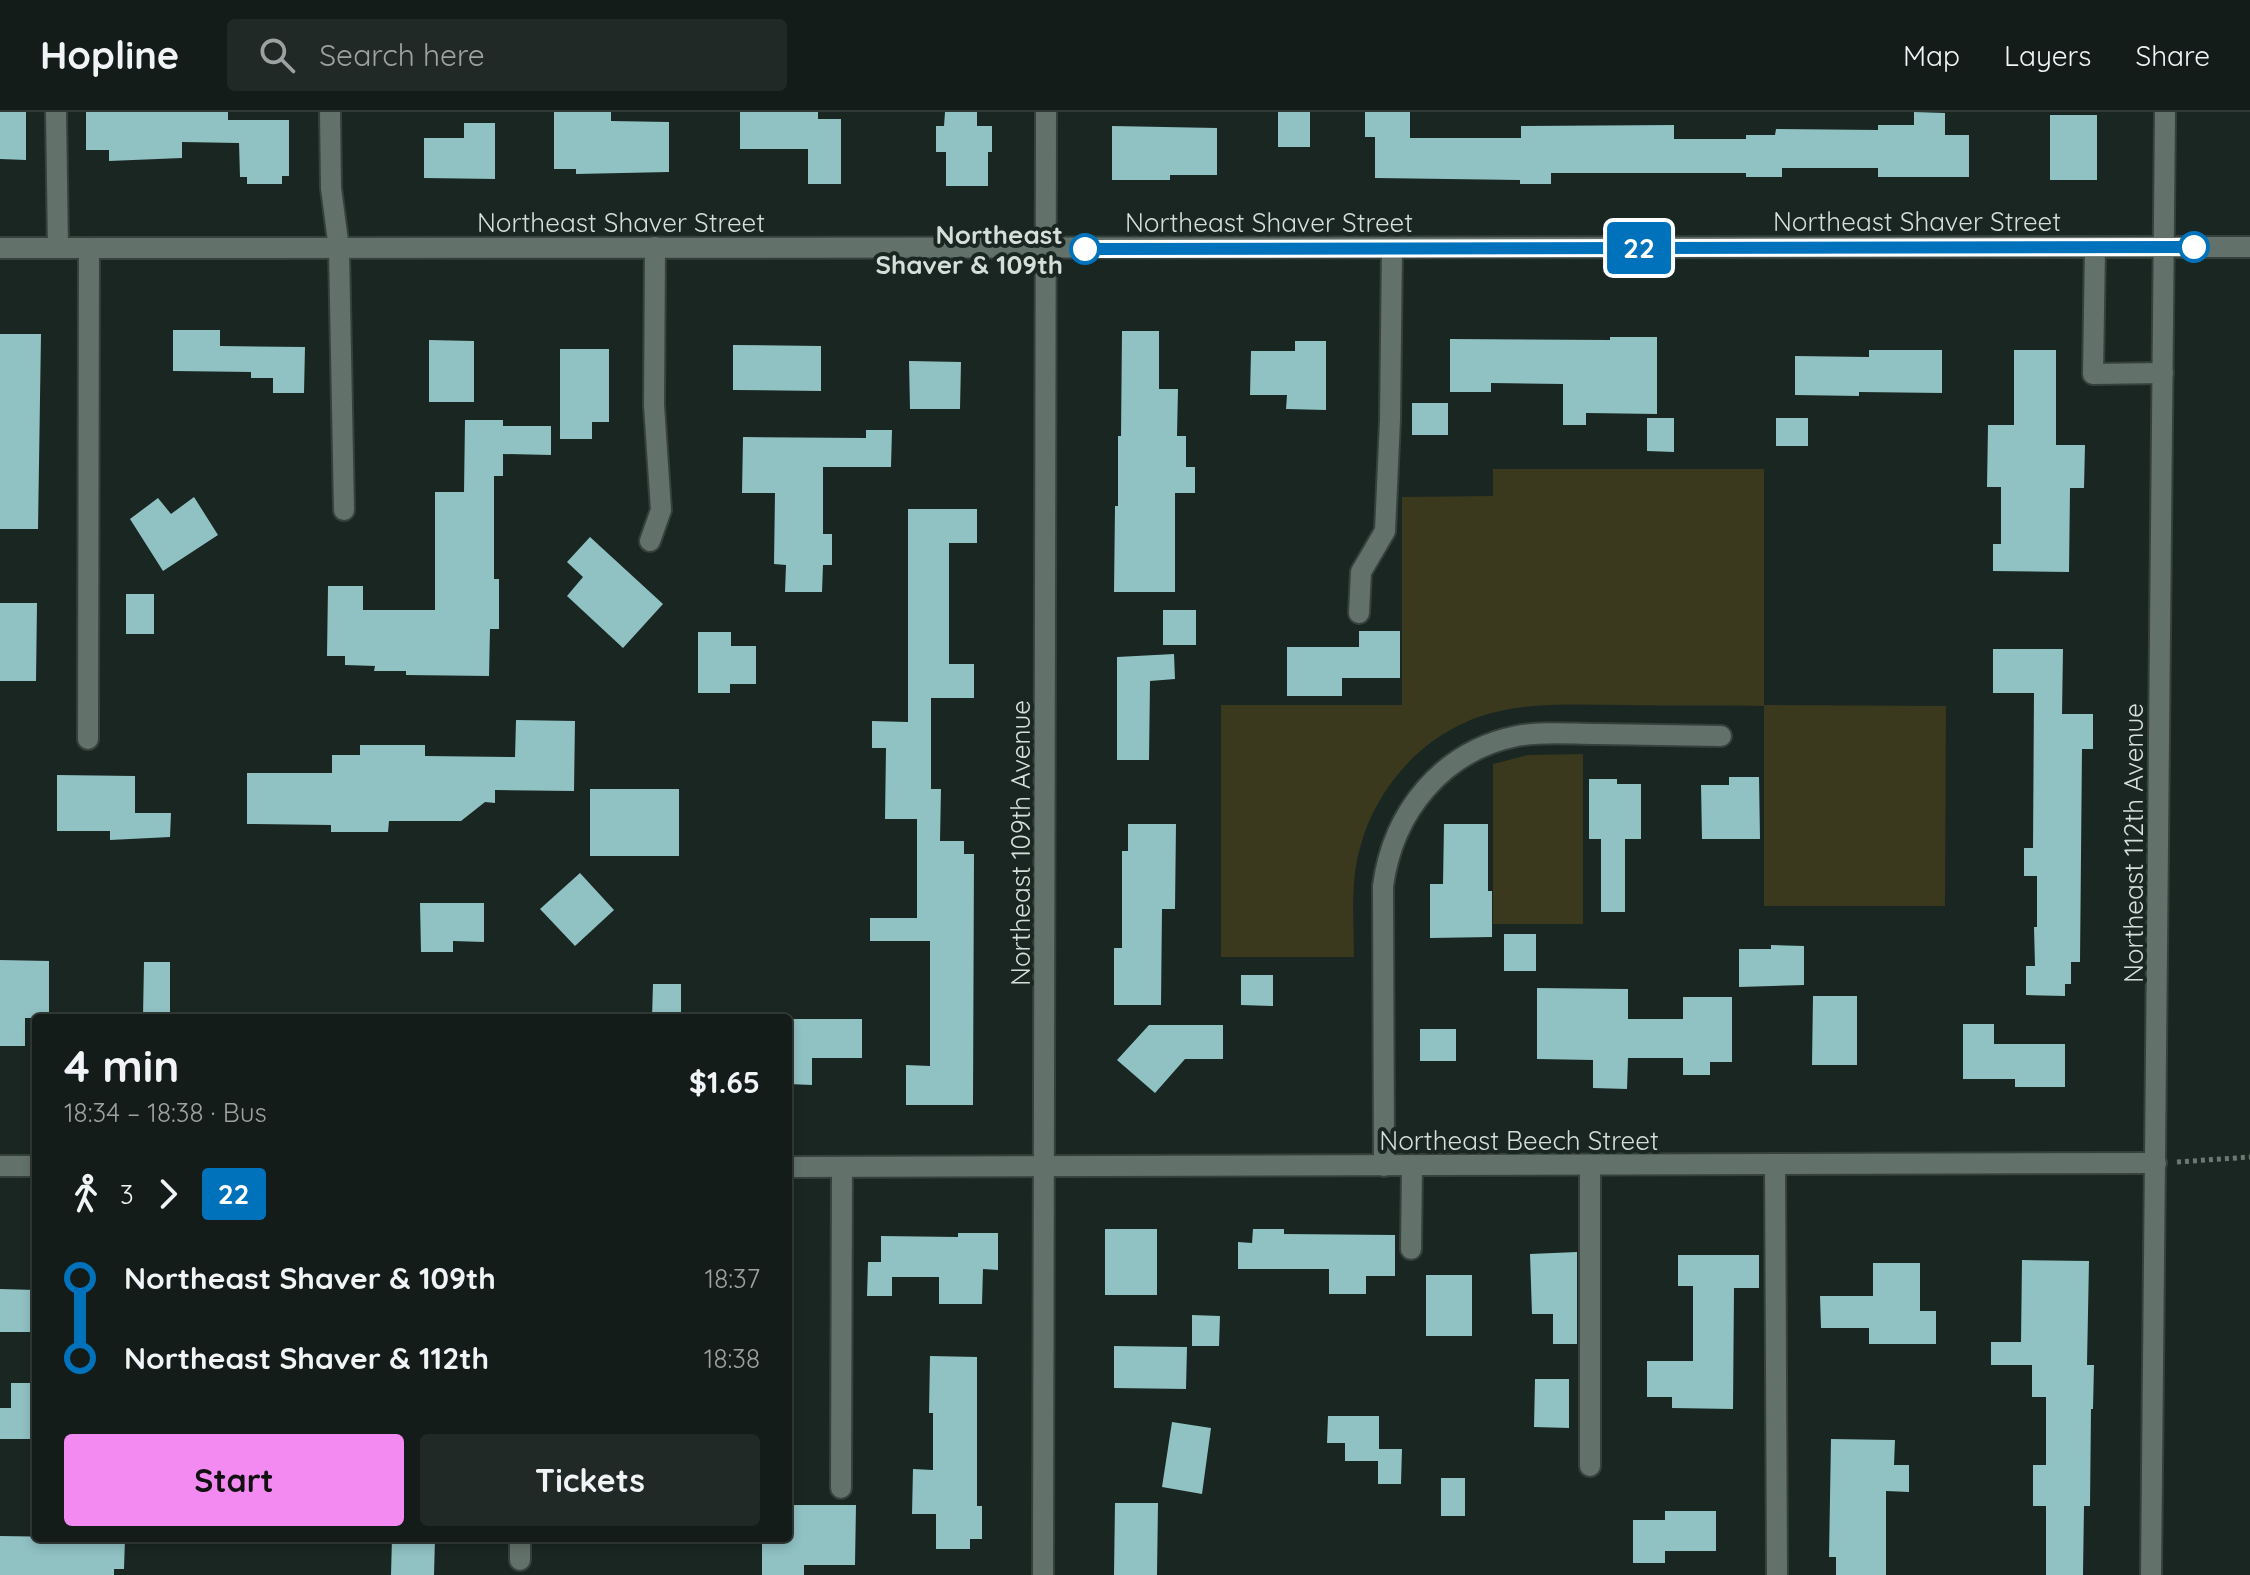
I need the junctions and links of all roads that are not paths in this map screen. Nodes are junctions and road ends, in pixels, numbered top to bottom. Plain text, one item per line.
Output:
1 (56, 112) edge
2 (330, 112) edge
3 (1046, 112) edge
4 (2165, 112) edge
5 (655, 247) junction
6 (2095, 247) junction
7 (2164, 247) junction
8 (2250, 247) edge
9 (0, 248) edge
10 (58, 248) junction
11 (89, 248) junction
12 (1392, 248) junction
13 (339, 249) junction
14 (1046, 249) junction
15 (2163, 373) junction
16 (344, 510) dead end
17 (650, 541) dead end
18 (1359, 613) dead end
19 (1721, 736) dead end
20 (88, 739) dead end
21 (2156, 1163) junction
22 (1590, 1165) junction
23 (1775, 1165) junction
24 (0, 1166) edge
25 (32, 1166) edge
26 (1384, 1166) junction
27 (1412, 1166) junction
28 (792, 1167) edge
29 (842, 1167) junction
30 (1045, 1167) junction
31 (1411, 1249) dead end
32 (1590, 1466) dead end
33 (841, 1488) dead end
34 (520, 1542) edge
35 (520, 1560) dead end
36 (1043, 1575) edge
37 (1777, 1575) edge
38 (2151, 1575) edge

1 - 10 street
2 - 13 street
3 - 14 street, Northeast 109th Avenue
4 - 7 street, Northeast 112th Avenue
5 - 13 street, Northeast Shaver Street
5 - 14 street, Northeast Shaver Street
5 - 17 street
6 - 7 street, Northeast Shaver Street
6 - 12 street, Northeast Shaver Street
6 - 15 street
7 - 8 street, Northeast Shaver Street
7 - 15 street, Northeast 112th Avenue
9 - 10 street, Northeast Shaver Street
10 - 11 street, Northeast Shaver Street
11 - 13 street, Northeast Shaver Street
11 - 20 street
12 - 14 street, Northeast Shaver Street
12 - 18 street
13 - 16 street
14 - 30 street, Northeast 109th Avenue
15 - 21 street, Northeast 112th Avenue
19 - 26 street
21 - 23 street, Northeast Beech Street
21 - 38 street, Northeast 112th Avenue
22 - 23 street, Northeast Beech Street
22 - 27 street, Northeast Beech Street
22 - 32 street
23 - 37 street
24 - 25 street
26 - 27 street, Northeast Beech Street
26 - 30 street, Northeast Beech Street
27 - 31 street
28 - 29 street, Northeast Beech Street
29 - 30 street, Northeast Beech Street
29 - 33 street
30 - 36 street, Northeast 109th Avenue
34 - 35 street

